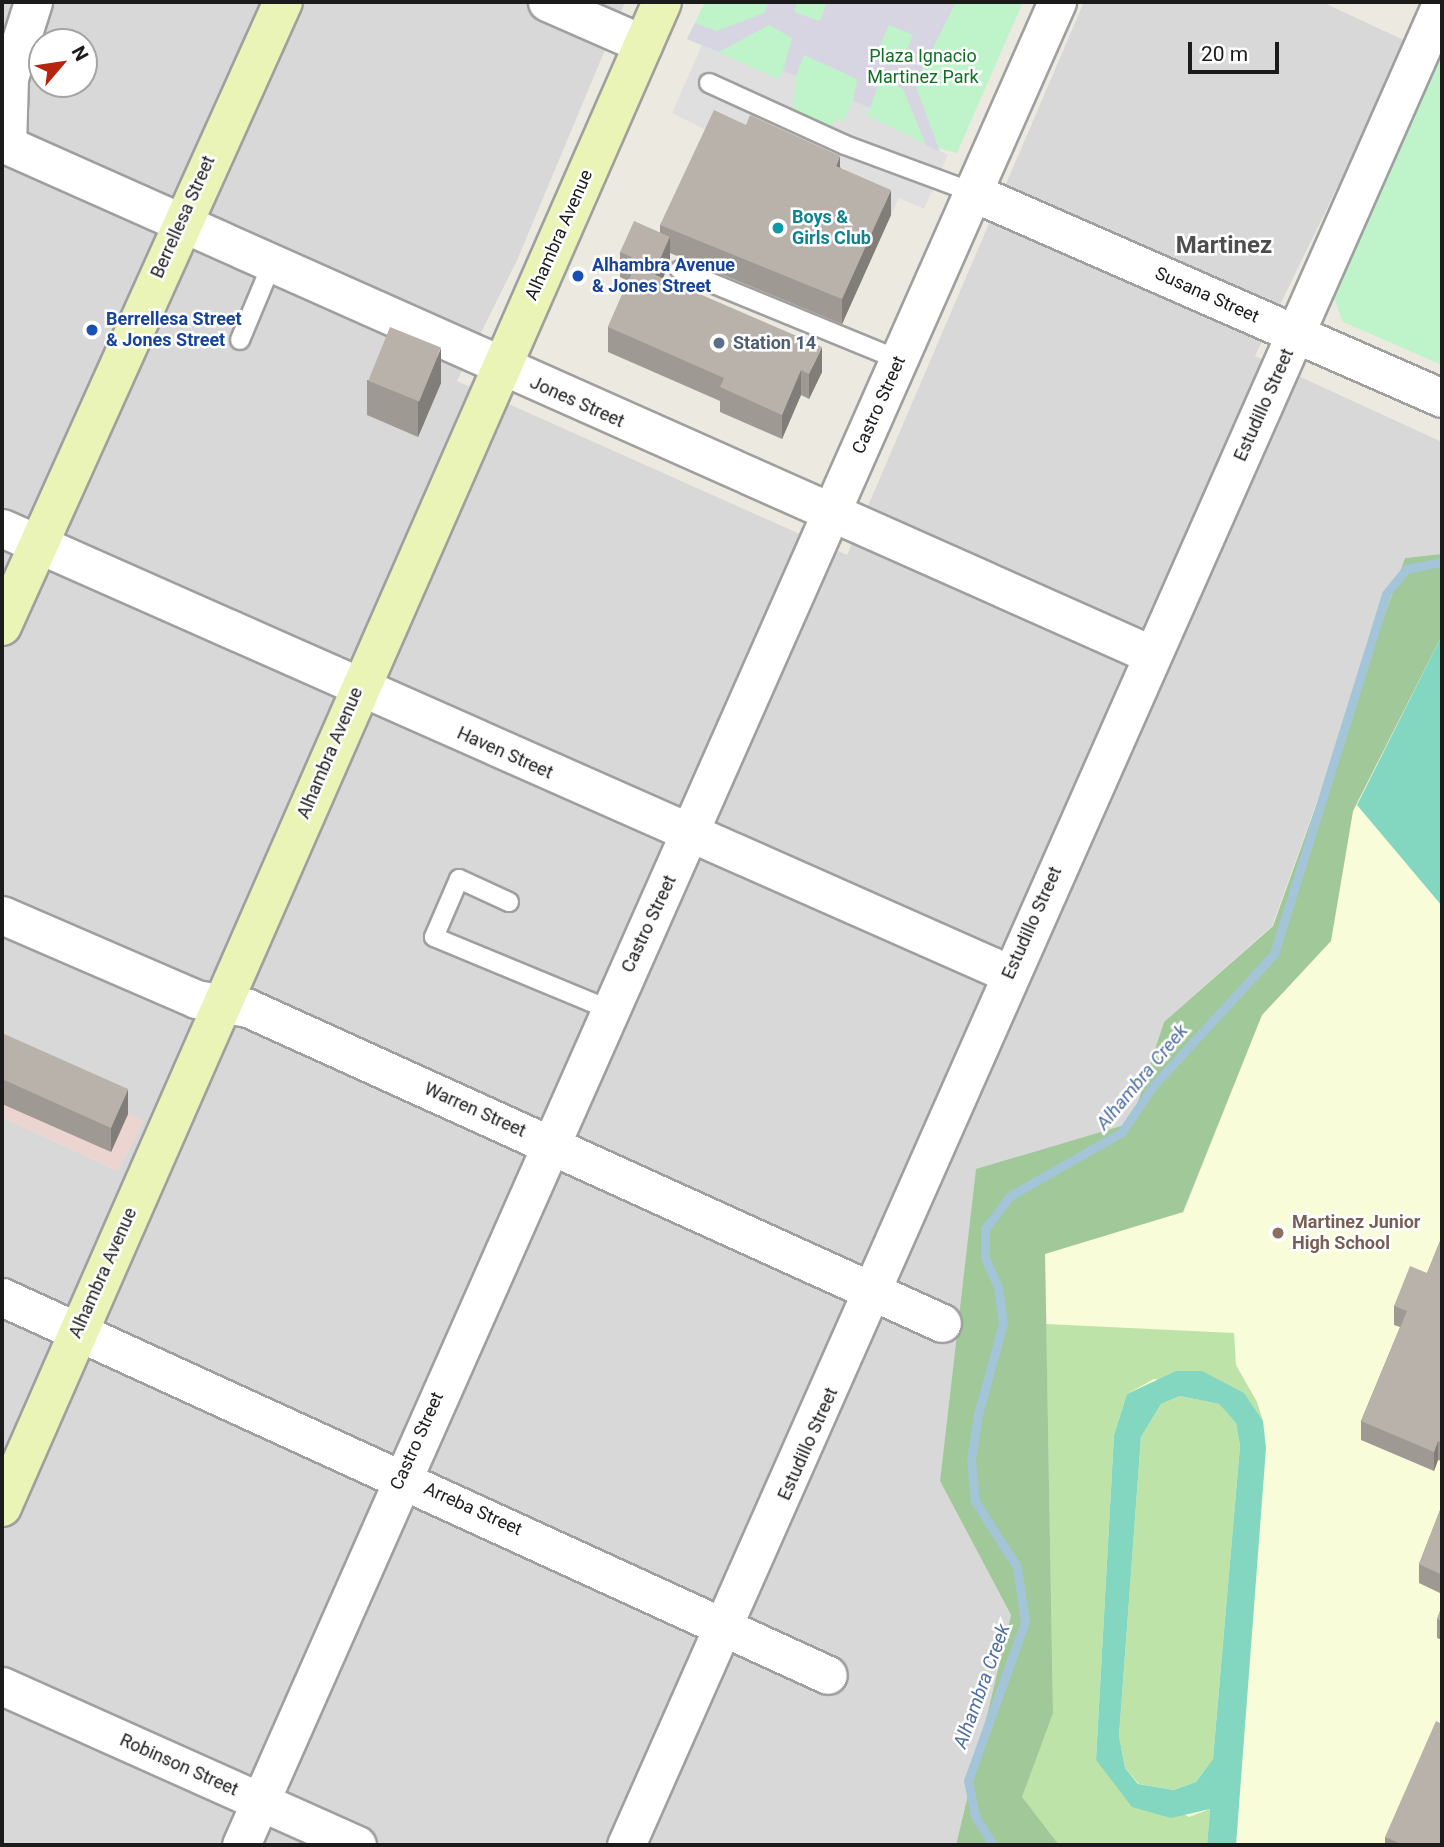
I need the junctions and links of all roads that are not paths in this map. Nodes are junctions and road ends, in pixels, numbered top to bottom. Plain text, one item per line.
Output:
1 (33, 2) edge
2 (282, 2) edge
3 (547, 2) edge
4 (662, 2) edge
5 (1057, 2) edge
6 (1436, 6) edge
7 (643, 44) junction
8 (709, 83) dead end
9 (972, 192) junction
10 (182, 219) junction
11 (273, 261) junction
12 (680, 270) dead end
13 (1296, 334) junction
14 (240, 340) dead end
15 (899, 360) junction
16 (501, 369) junction
17 (1442, 398) edge
18 (831, 514) junction
19 (2, 528) edge
20 (38, 545) junction
21 (2, 626) edge
22 (1150, 654) junction
23 (358, 688) junction
24 (690, 835) junction
25 (509, 902) dead end
26 (2, 915) edge
27 (1010, 974) junction
28 (221, 1004) junction
29 (610, 1010) junction
30 (548, 1143) junction
31 (875, 1293) junction
32 (2, 1297) edge
33 (942, 1323) dead end
34 (77, 1330) junction
35 (401, 1476) junction
36 (2, 1507) edge
37 (727, 1624) junction
38 (828, 1675) dead end
39 (2, 1686) edge
40 (261, 1802) junction
41 (241, 1845) edge
42 (356, 1845) edge
43 (626, 1845) edge

1 - 10 street, Jones Street
2 - 10 main road, Berrellesa Street
3 - 7 street
4 - 7 main road, Alhambra Avenue
5 - 9 street, Castro Street
6 - 13 street, Estudillo Street
7 - 16 main road, Alhambra Avenue
8 - 9 lane
9 - 13 street, Susana Street
9 - 15 street, Castro Street
10 - 11 street, Jones Street
10 - 20 main road, Berrellesa Street
11 - 14 lane
11 - 16 street, Jones Street
12 - 15 lane
13 - 17 street, Susana Street
13 - 22 street, Estudillo Street
15 - 18 street, Castro Street
16 - 18 street, Jones Street
16 - 23 main road, Alhambra Avenue
18 - 22 street, Jones Street
18 - 24 street, Castro Street
19 - 20 street, Haven Street
20 - 21 main road, Berrellesa Street
20 - 23 street, Haven Street
22 - 27 street, Estudillo Street
23 - 24 street, Haven Street
23 - 28 main road, Alhambra Avenue
24 - 27 street, Haven Street
24 - 29 street, Castro Street
25 - 29 lane
26 - 28 street, Warren Street
27 - 31 street, Estudillo Street
28 - 30 street, Warren Street
28 - 34 main road, Alhambra Avenue
29 - 30 street, Castro Street
30 - 31 street, Warren Street
30 - 35 street, Castro Street
31 - 33 street, Warren Street
31 - 37 street, Estudillo Street
32 - 34 street, Arreba Street
34 - 35 street, Arreba Street
34 - 36 main road, Alhambra Avenue
35 - 37 street, Arreba Street
35 - 40 street, Castro Street
37 - 38 street, Arreba Street
37 - 43 street, Estudillo Street
39 - 40 street, Robinson Street
40 - 41 street, Castro Street
40 - 42 street, Robinson Street

